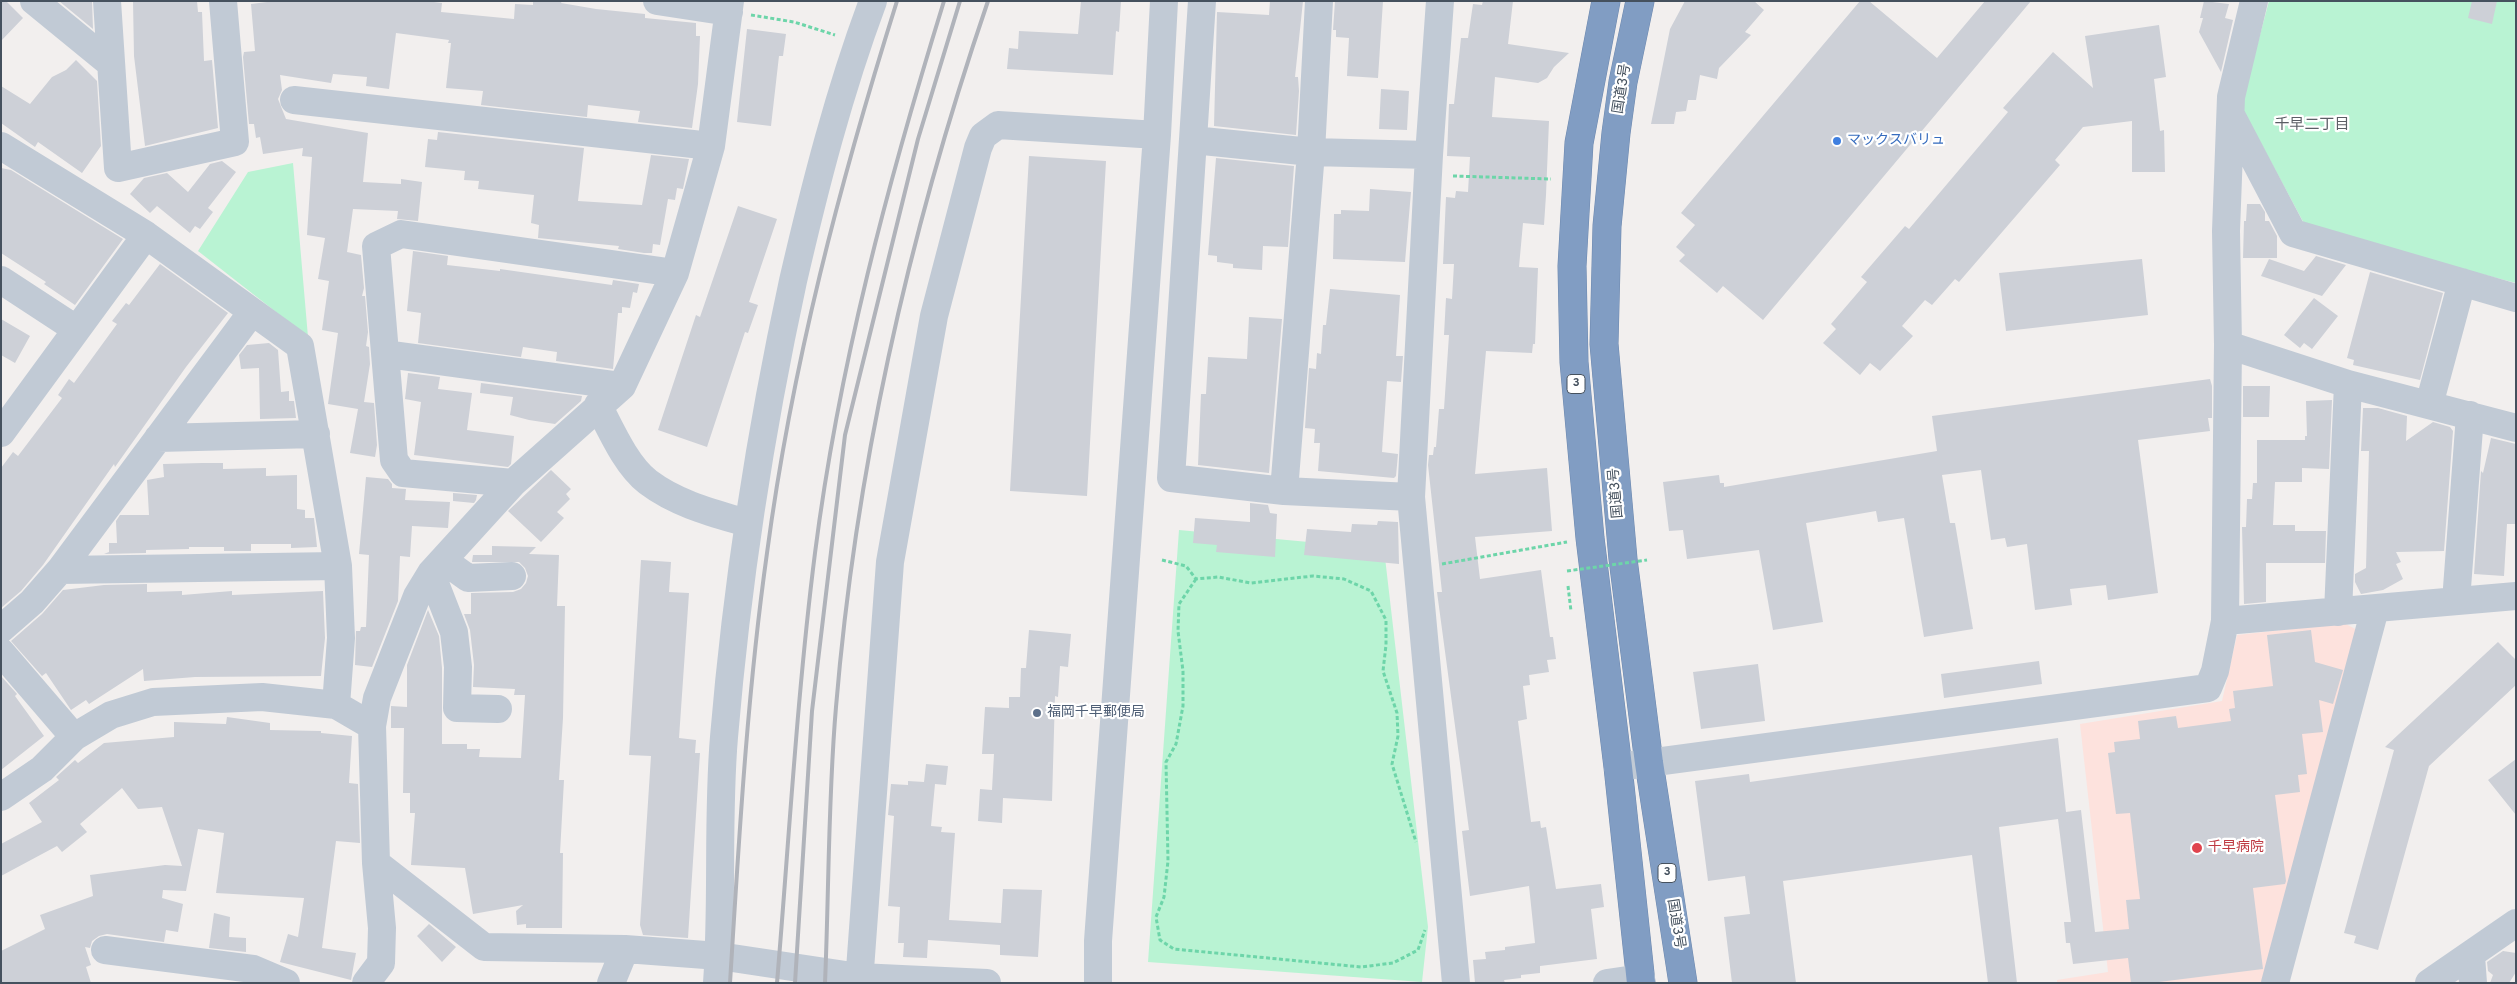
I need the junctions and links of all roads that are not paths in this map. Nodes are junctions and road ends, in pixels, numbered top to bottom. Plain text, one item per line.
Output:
1 (34, 1) edge
2 (107, 1) edge
3 (223, 1) edge
4 (657, 1) edge
5 (873, 1) edge
6 (1164, 1) edge
7 (1202, 1) edge
8 (1319, 1) edge
9 (1440, 1) edge
10 (1606, 1) edge
11 (1640, 1) edge
12 (2254, 1) edge
13 (729, 7) edge
14 (111, 64) junction
15 (294, 100) dead end
16 (2230, 114) junction
17 (1157, 135) junction
18 (1194, 140) junction
19 (1, 146) edge
20 (711, 146) junction
21 (1311, 152) junction
22 (1429, 165) junction
23 (118, 168) junction
24 (89, 200) junction
25 (146, 235) junction
26 (675, 274) junction
27 (1, 280) edge
28 (2462, 282) junction
29 (2516, 298) edge
30 (252, 312) junction
31 (76, 329) junction
32 (2228, 345) junction
33 (386, 354) junction
34 (2348, 384) junction
35 (622, 386) junction
36 (598, 405) junction
37 (2429, 405) junction
38 (2470, 415) junction
39 (2516, 428) edge
40 (1, 433) edge
41 (316, 434) junction
42 (158, 438) junction
43 (513, 483) junction
44 (1284, 491) junction
45 (1411, 498) junction
46 (747, 523) junction
47 (338, 566) junction
48 (437, 567) junction
49 (60, 570) junction
50 (512, 576) dead end
51 (2516, 596) edge
52 (2456, 601) junction
53 (2374, 609) junction
54 (2338, 612) junction
55 (2226, 621) junction
56 (1, 629) edge
57 (1, 652) edge
58 (336, 705) junction
59 (498, 709) dead end
60 (372, 726) junction
61 (74, 737) junction
62 (1649, 763) junction
63 (1618, 768) junction
64 (1, 797) edge
65 (376, 864) junction
66 (2516, 923) edge
67 (105, 950) dead end
68 (626, 950) junction
69 (2471, 956) junction
70 (718, 970) edge
71 (859, 980) edge
72 (1641, 980) edge
73 (286, 983) edge
74 (366, 983) edge
75 (611, 983) edge
76 (987, 983) edge
77 (1098, 983) edge
78 (1456, 983) edge
79 (1607, 983) edge
80 (1684, 983) edge
81 (2275, 983) edge
82 (2429, 983) edge
83 (2473, 983) edge

1 - 14 street
2 - 14 street
3 - 23 street
4 - 13 street
5 - 46 street
6 - 17 street
7 - 18 street
8 - 21 street
9 - 22 street
10 - 63 highway, 3
11 - 62 highway, 国道3号 / 3
12 - 16 street
13 - 20 street
14 - 23 street
15 - 20 street
16 - 28 street
16 - 32 street
17 - 71 street
17 - 77 street
18 - 21 street
18 - 44 street
19 - 24 street
20 - 26 street
21 - 22 street
21 - 44 street
22 - 45 street
23 - 24 street
24 - 25 street
25 - 30 street
25 - 31 street
26 - 33 street
26 - 35 street
27 - 31 street
28 - 29 street
28 - 37 street
30 - 41 street
30 - 42 street
31 - 40 street
32 - 34 street
32 - 55 street
33 - 35 street
33 - 43 street
34 - 37 street
34 - 54 street
35 - 36 street
36 - 43 street
36 - 46 street
37 - 38 street
38 - 39 street
38 - 52 street
41 - 42 street
41 - 47 street
42 - 49 street
43 - 48 street
44 - 45 street
45 - 78 street
46 - 70 street
47 - 49 street
47 - 58 street
48 - 50 street
48 - 59 street
48 - 60 street
49 - 56 street
51 - 52 street
52 - 53 street
53 - 54 street
53 - 81 street
54 - 55 street
55 - 62 street
57 - 61 street
58 - 60 street
58 - 61 street
60 - 65 street
61 - 64 street
62 - 63 street
62 - 80 highway, 国道3号 / 3
63 - 72 highway, 3
65 - 68 street
65 - 74 street
66 - 69 street
67 - 73 street
68 - 70 street
68 - 75 street
69 - 82 street
69 - 83 street
70 - 71 street
71 - 76 street
72 - 79 street

